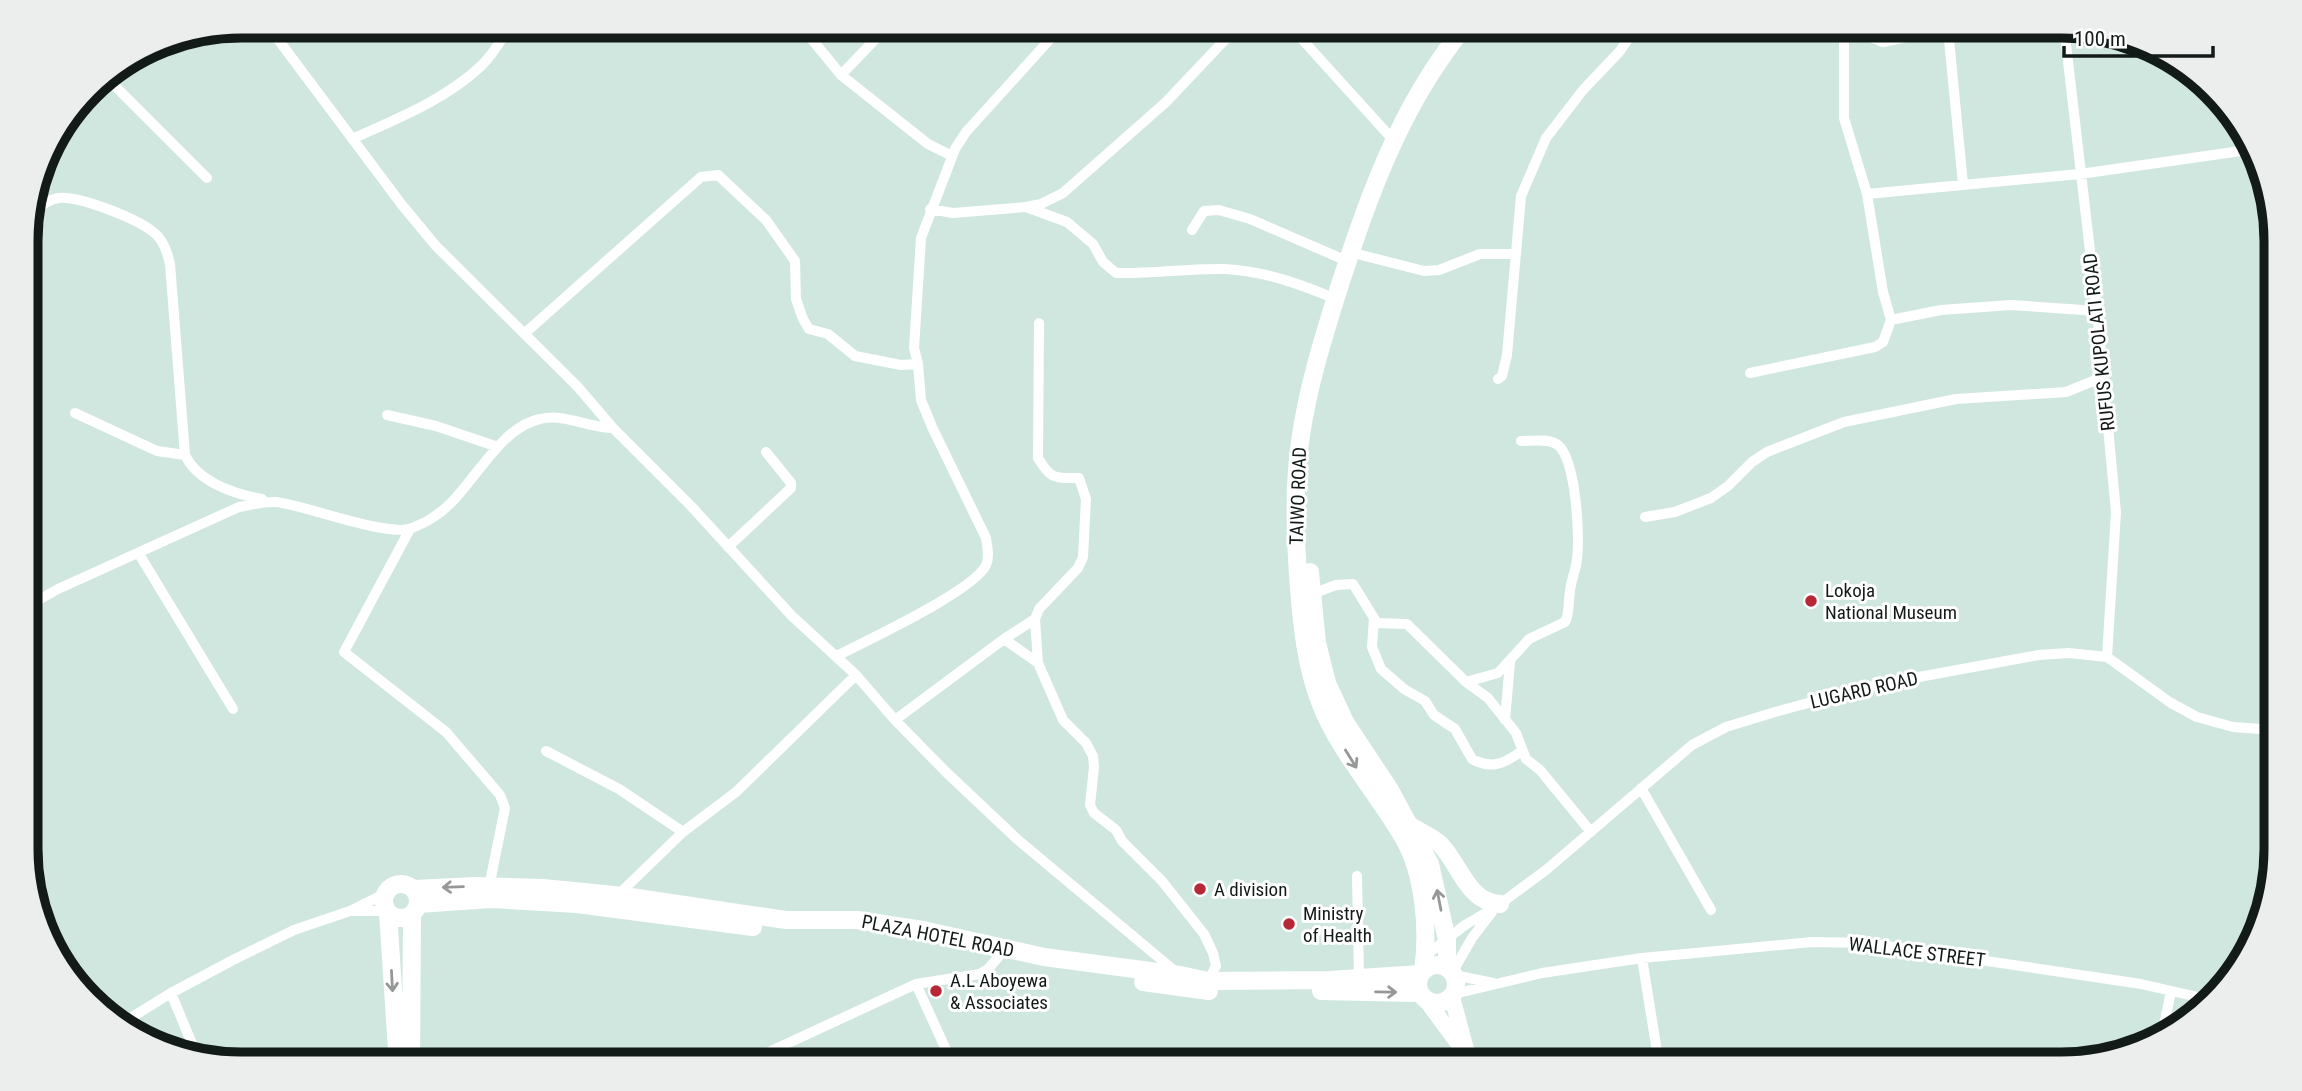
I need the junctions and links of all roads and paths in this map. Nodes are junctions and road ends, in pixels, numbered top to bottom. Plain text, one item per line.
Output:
1 (1226, 38) edge
2 (1301, 38) edge
3 (1450, 38) edge
4 (1467, 38) edge
5 (1629, 38) edge
6 (1844, 38) edge
7 (1873, 38) edge
8 (1903, 38) edge
9 (1954, 38) edge
10 (2065, 38) edge
11 (279, 39) edge
12 (501, 39) edge
13 (811, 39) edge
14 (876, 39) edge
15 (1050, 39) edge
16 (841, 75) junction
17 (113, 84) edge
18 (352, 139) junction
19 (1395, 142) junction
20 (2241, 151) edge
21 (952, 156) junction
22 (2080, 174) junction
23 (207, 178) dead end
24 (1963, 184) junction
25 (1867, 194) junction
26 (42, 206) edge
27 (1026, 207) junction
28 (930, 209) junction
29 (1192, 230) dead end
30 (1516, 254) junction
31 (1354, 258) junction
32 (1336, 299) junction
33 (2097, 311) junction
34 (1891, 320) junction
35 (1039, 323) dead end
36 (525, 333) junction
37 (918, 364) junction
38 (1750, 373) dead end
39 (2103, 377) junction
40 (1498, 379) dead end
41 (75, 412) dead end
42 (387, 415) dead end
43 (613, 428) junction
44 (1521, 441) dead end
45 (498, 447) junction
46 (766, 452) dead end
47 (185, 455) junction
48 (239, 501) junction
49 (1645, 517) dead end
50 (410, 529) junction
51 (727, 547) junction
52 (139, 554) junction
53 (1312, 594) junction
54 (38, 600) edge
55 (1374, 618) junction
56 (1035, 619) junction
57 (1004, 639) junction
58 (837, 656) junction
59 (2106, 657) junction
60 (1510, 662) junction
61 (1038, 663) junction
62 (856, 675) junction
63 (1466, 682) junction
64 (233, 709) dead end
65 (895, 720) junction
66 (1505, 720) junction
67 (2264, 729) edge
68 (546, 751) dead end
69 (1522, 751) junction
70 (1641, 788) junction
71 (1412, 827) junction
72 (683, 832) junction
73 (1591, 832) junction
74 (1357, 876) dead end
75 (489, 887) junction
76 (618, 895) junction
77 (415, 903) junction
78 (1498, 905) junction
79 (387, 906) junction
80 (1711, 910) dead end
81 (350, 911) junction
82 (1447, 940) junction
83 (1001, 954) junction
84 (1642, 958) junction
85 (1423, 967) junction
86 (1451, 972) junction
87 (1180, 975) junction
88 (1359, 979) junction
89 (916, 984) junction
90 (1496, 984) junction
91 (1202, 986) junction
92 (2171, 991) junction
93 (171, 993) junction
94 (1453, 996) junction
95 (1423, 997) junction
96 (2199, 997) edge
97 (130, 1018) edge
98 (2164, 1024) edge
99 (193, 1047) edge
100 (397, 1052) edge
101 (411, 1052) edge
102 (769, 1052) edge
103 (947, 1052) edge
104 (1463, 1052) edge
105 (1466, 1052) edge
106 (1657, 1052) edge

1 - 27 street
2 - 19 street
3 - 19 main road, TAIWO ROAD
4 - 31 main road, TAIWO ROAD
5 - 30 street
6 - 25 street
7 - 8 street
9 - 24 street
10 - 22 street, RUFUS KUPOLATI ROAD
11 - 18 street
12 - 18 street
13 - 16 street
14 - 16 street
15 - 21 street
16 - 21 street
17 - 23 street
18 - 36 street
19 - 31 main road, TAIWO ROAD
20 - 22 street
21 - 28 street
22 - 24 street
22 - 33 street, RUFUS KUPOLATI ROAD
24 - 25 street
25 - 34 street
26 - 47 street
27 - 28 street
27 - 32 street
28 - 37 street
29 - 31 street
30 - 31 street
30 - 40 street
31 - 32 main road, TAIWO ROAD
31 - 53 main road, TAIWO ROAD
32 -> 85 main road, TAIWO ROAD
33 - 34 street
33 - 39 street, RUFUS KUPOLATI ROAD
34 - 38 street
35 - 56 street
36 - 37 street
36 - 43 street
37 - 58 street
39 - 49 street
39 - 59 street, RUFUS KUPOLATI ROAD
41 - 47 street
42 - 45 street
43 - 45 street
43 - 51 street
44 - 60 street
45 - 50 street
46 - 51 street
47 - 48 street
48 - 50 street
48 - 52 street
50 - 75 street
51 - 58 street
52 - 54 street
52 - 64 street
53 - 55 street
53 - 71 main road, TAIWO ROAD
55 - 63 street
55 - 69 street
56 - 57 street
56 - 61 street
57 - 61 street
57 - 65 street
58 - 62 street
59 - 67 street, LUGARD ROAD
59 - 70 street, LUGARD ROAD
60 - 63 street
60 - 66 street
61 - 91 street
62 - 65 street
62 - 72 street
63 - 66 street
65 - 87 street
66 - 69 street
68 - 72 street
69 - 73 street
70 - 73 street, LUGARD ROAD
70 - 80 street
71 - 78 main road
82 -> 71 main road, TAIWO ROAD
72 - 76 street
73 - 78 street, LUGARD ROAD
74 - 88 street
75 - 76 main road, PLAZA HOTEL ROAD
75 -> 77 main road, PLAZA HOTEL ROAD
76 - 87 main road, PLAZA HOTEL ROAD
77 - 79 main road
77 - 79 main road
77 - 83 main road, PLAZA HOTEL ROAD
77 - 101 main road
78 - 82 street
78 - 86 street
79 - 81 street
79 - 81 street
79 -> 100 main road
81 - 93 street
82 - 85 street
82 - 86 main road, TAIWO ROAD
83 - 89 street
83 - 91 main road, PLAZA HOTEL ROAD
84 - 90 street, WALLACE STREET
84 - 92 street, WALLACE STREET
84 - 106 street
85 - 86 main road
85 - 88 main road, PLAZA HOTEL ROAD
85 - 95 main road
86 - 90 street
86 - 94 main road
87 - 91 main road, PLAZA HOTEL ROAD
88 - 91 main road, PLAZA HOTEL ROAD
89 - 102 street
89 - 103 street
90 - 94 street, WALLACE STREET
91 -> 95 main road, PLAZA HOTEL ROAD
92 - 96 street, WALLACE STREET
92 - 98 street
93 - 97 street
93 - 99 street
94 - 95 main road
94 - 105 street
95 - 104 street

